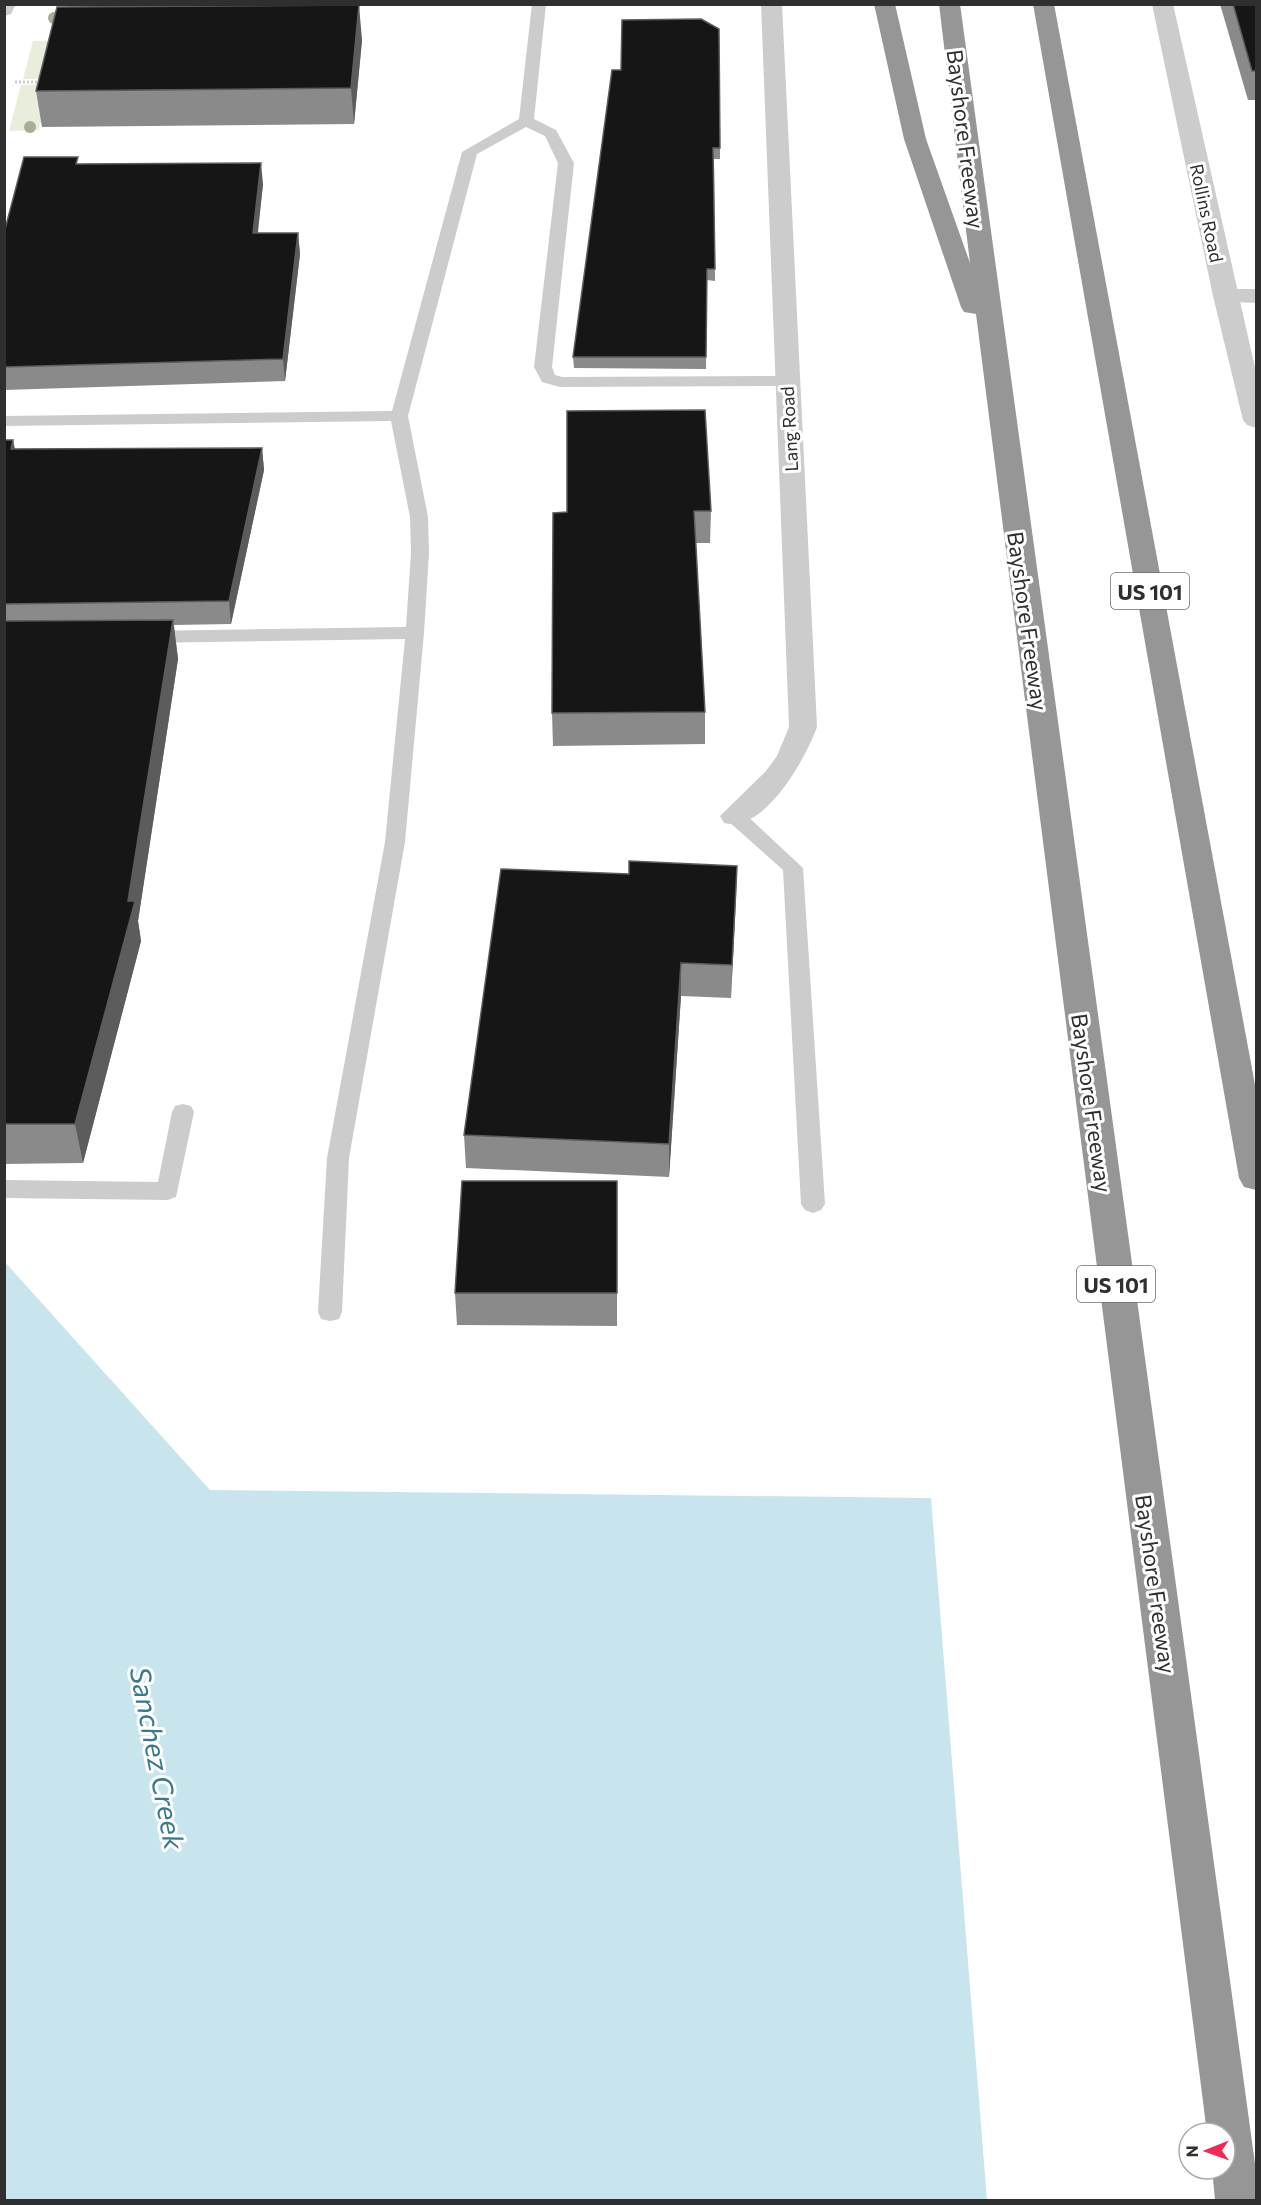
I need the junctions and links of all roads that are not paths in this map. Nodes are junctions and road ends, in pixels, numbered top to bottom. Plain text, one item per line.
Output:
1 (6, 4) edge
2 (539, 4) edge
3 (884, 4) edge
4 (949, 4) edge
5 (1043, 4) edge
6 (1162, 4) edge
7 (764, 8) edge
8 (4, 10) edge
9 (526, 121) junction
10 (1225, 296) junction
11 (1257, 296) edge
12 (995, 368) junction
13 (787, 381) junction
14 (399, 416) junction
15 (1257, 420) edge
16 (4, 421) edge
17 (415, 633) junction
18 (122, 637) edge
19 (735, 816) joint
20 (183, 1112) dead end
21 (1257, 1178) edge
22 (4, 1189) edge
23 (813, 1204) dead end
24 (330, 1312) dead end
25 (1238, 2200) edge

1 - 8 street
2 - 9 lane
3 - 12 highway
4 - 12 highway, Bayshore Freeway / US 101
5 - 21 highway, US 101
6 - 10 street, Rollins Road
7 - 13 street, Lang Road
9 - 13 lane
9 - 14 lane
10 - 11 street
10 - 15 street, Rollins Road
12 - 25 highway, Bayshore Freeway / US 101
13 - 19 street, Lang Road
14 - 16 lane
14 - 17 lane
17 - 18 lane
17 - 24 lane
19 - 23 lane
20 - 22 lane

